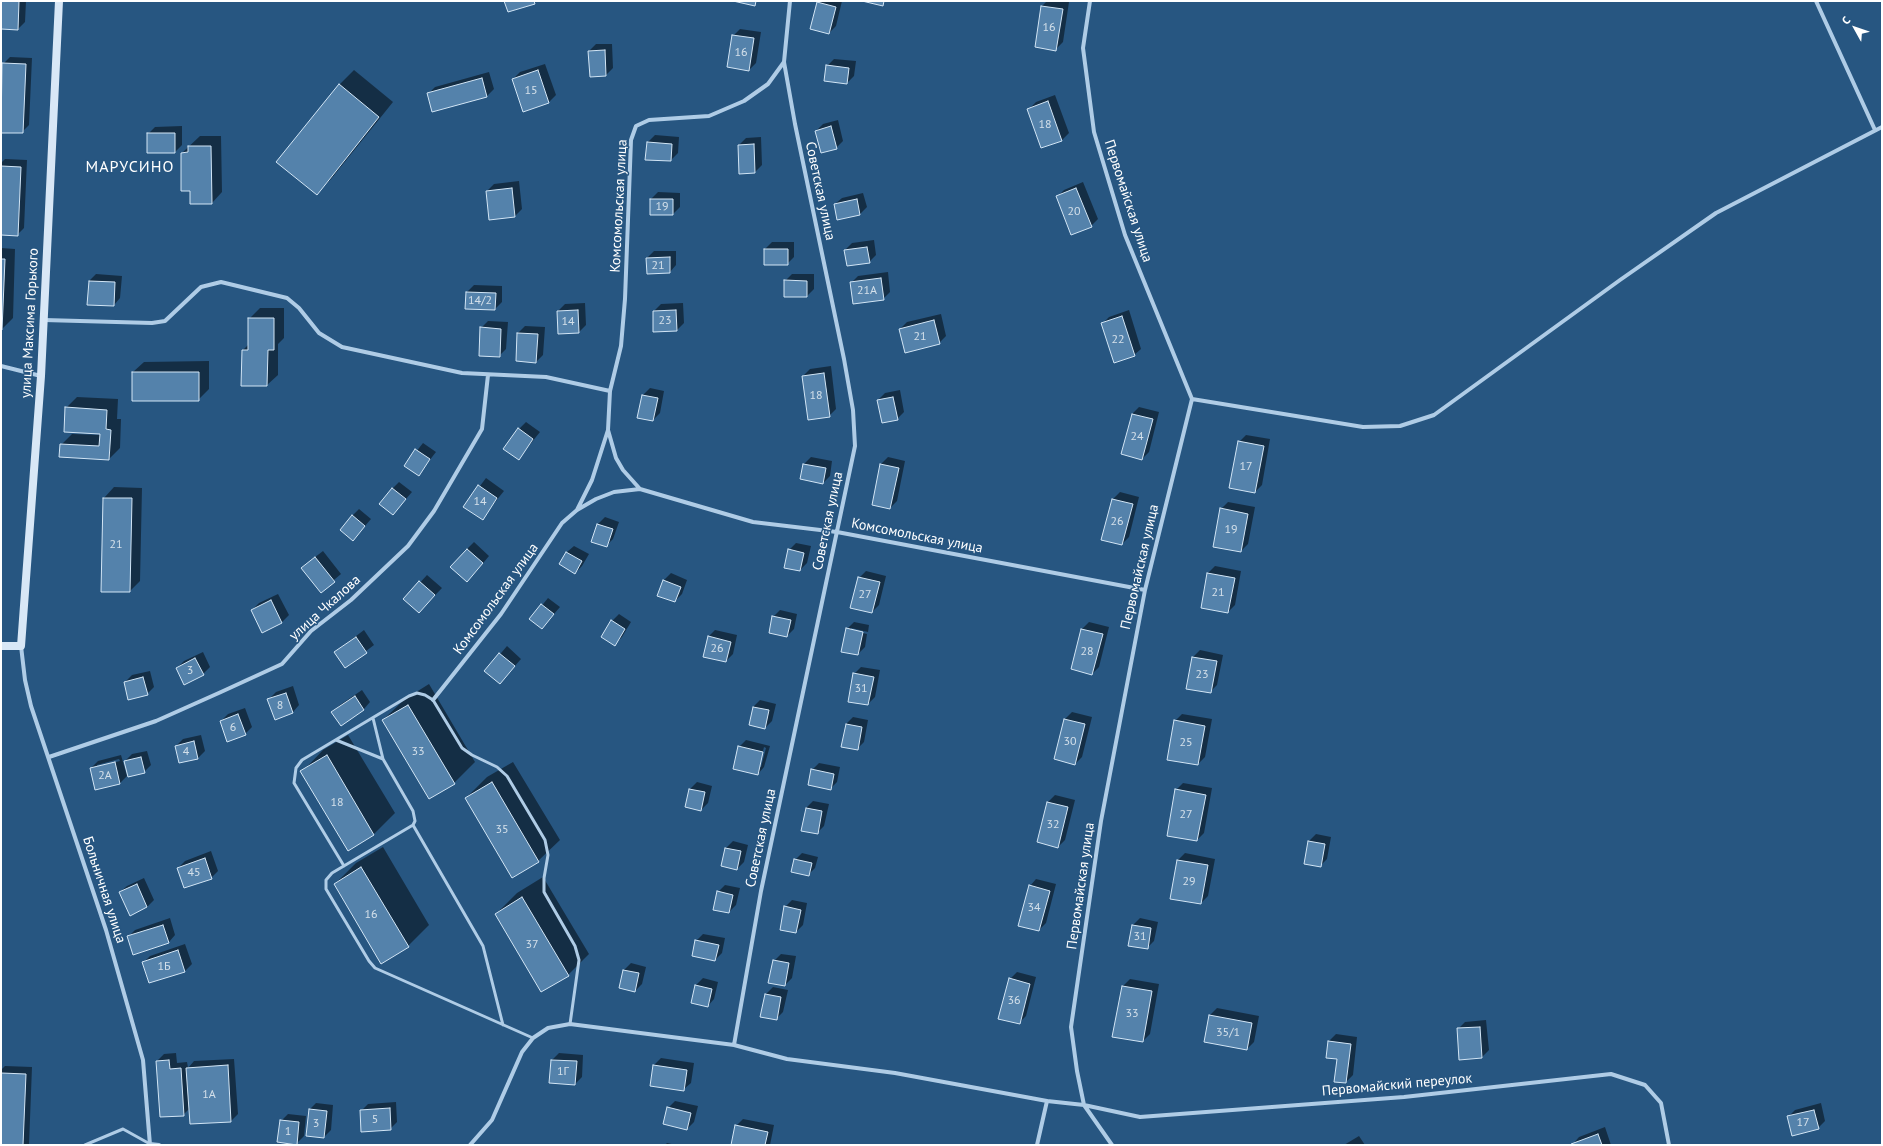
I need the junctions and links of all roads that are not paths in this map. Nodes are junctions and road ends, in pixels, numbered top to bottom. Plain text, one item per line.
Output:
1 (59, 1) edge
2 (790, 1) edge
3 (1090, 1) edge
4 (1816, 1) edge
5 (784, 62) junction
6 (1882, 127) edge
7 (1875, 130) junction
8 (44, 320) junction
9 (1, 366) edge
10 (488, 375) junction
11 (41, 376) junction
12 (610, 391) junction
13 (1192, 399) junction
14 (608, 430) junction
15 (640, 489) junction
16 (577, 510) junction
17 (837, 532) junction
18 (1144, 590) junction
19 (1, 646) edge
20 (21, 646) junction
21 (433, 700) junction
22 (373, 718) junction
23 (336, 740) junction
24 (49, 757) junction
25 (383, 759) junction
26 (413, 825) junction
27 (344, 866) junction
28 (570, 1024) junction
29 (503, 1025) junction
30 (533, 1038) junction
31 (734, 1045) junction
32 (1047, 1101) junction
33 (1084, 1106) junction
34 (85, 1145) edge
35 (150, 1145) edge
36 (159, 1145) edge
37 (470, 1145) edge
38 (1037, 1145) edge
39 (1112, 1145) edge
40 (1668, 1145) edge

1 - 8 street, улица Максима Горького
2 - 5 street, Советская улица
3 - 13 street, Первомайская улица
4 - 7 street
5 - 12 street, Комсомольская улица
5 - 17 street, Советская улица
6 - 7 street
7 - 13 street
8 - 10 street
8 - 11 street, улица Максима Горького
9 - 11 street
10 - 12 street
10 - 24 street, улица Чкалова
11 - 20 street, улица Максима Горького
12 - 14 street, Комсомольская улица
13 - 18 street, Первомайская улица
14 - 15 street, Комсомольская улица
14 - 16 street, Комсомольская улица
15 - 16 street, Комсомольская улица
15 - 17 street, Комсомольская улица
16 - 21 street, Комсомольская улица
17 - 18 street, Комсомольская улица
17 - 31 street, Советская улица
18 - 33 street, Первомайская улица
19 - 20 street
20 - 24 street, Больничная улица
21 - 22 lane
21 - 28 lane
22 - 23 lane
22 - 25 lane
23 - 25 lane
23 - 27 lane
24 - 35 street, Больничная улица
25 - 26 lane
26 - 27 lane
26 - 29 lane
27 - 29 lane
28 - 30 street, Первомайский переулок
28 - 31 street, Первомайский переулок
29 - 30 lane
30 - 37 street
31 - 32 street, Первомайский переулок
32 - 33 street, Первомайский переулок
32 - 38 street
33 - 39 street, Первомайская улица
33 - 40 street, Первомайский переулок
34 - 35 lane
35 - 36 street

